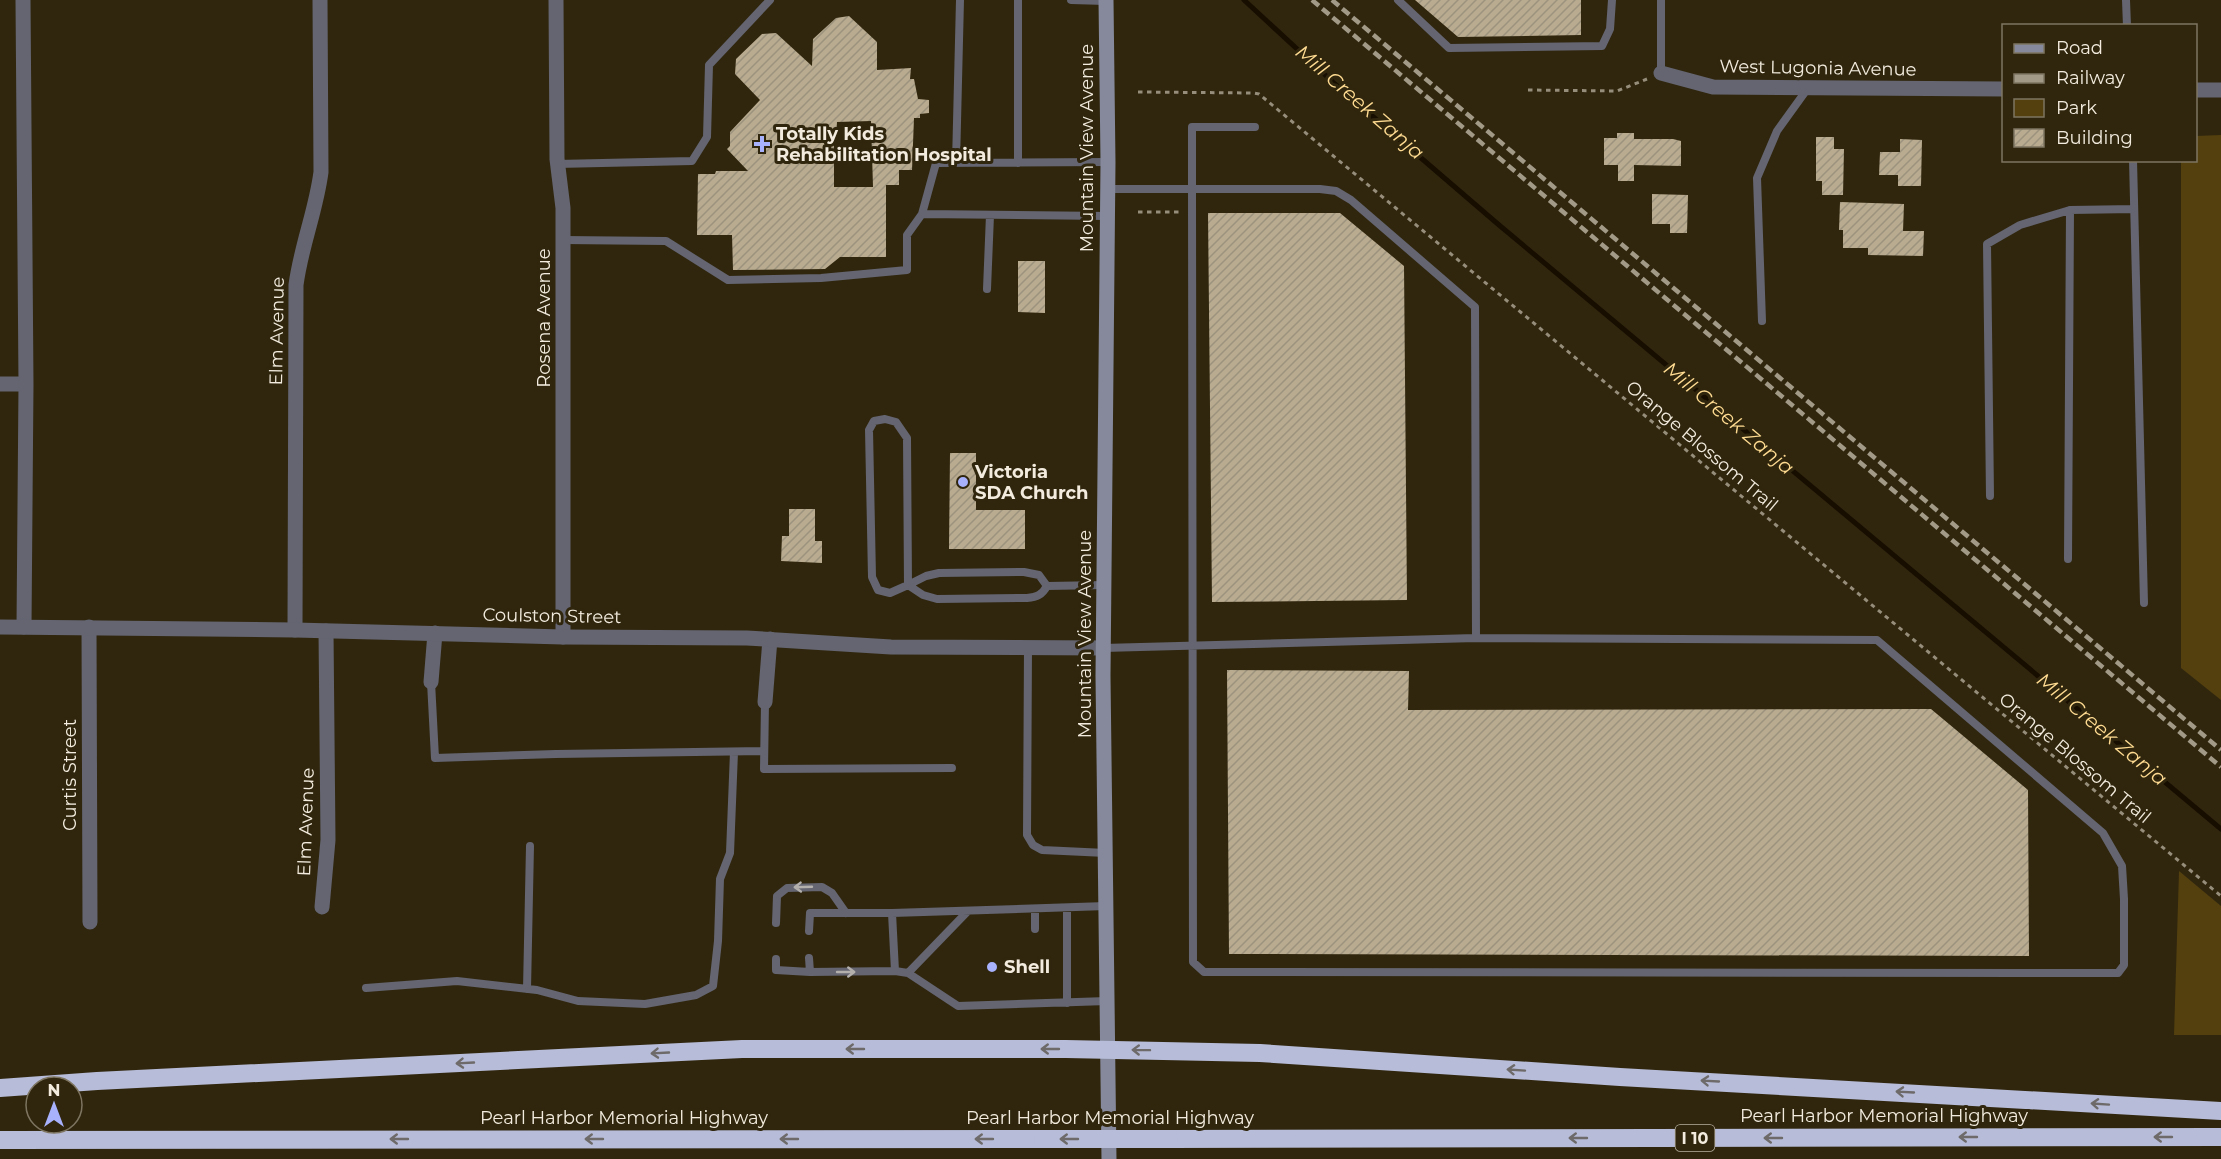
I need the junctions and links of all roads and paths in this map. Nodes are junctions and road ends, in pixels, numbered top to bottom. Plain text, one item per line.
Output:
1 (23, 0) edge
2 (320, 0) edge
3 (556, 0) edge
4 (770, 0) edge
5 (960, 0) edge
6 (1018, 0) edge
7 (1071, 0) edge
8 (1398, 0) edge
9 (1612, 0) edge
10 (1661, 0) edge
11 (2126, 0) edge
12 (1106, 1) edge
13 (2127, 24) edge
14 (1661, 73) junction
15 (1808, 88) junction
16 (2002, 89) edge
17 (1528, 90) dead end
18 (2197, 90) edge
19 (2221, 90) edge
20 (1138, 92) dead end
21 (1254, 127) dead end
22 (1108, 162) junction
23 (2133, 162) edge
24 (956, 163) junction
25 (1018, 163) junction
26 (557, 164) junction
27 (1108, 189) junction
28 (1192, 189) junction
29 (2134, 209) junction
30 (2070, 210) junction
31 (1138, 212) dead end
32 (1192, 212) junction
33 (922, 214) junction
34 (990, 215) junction
35 (1108, 216) junction
36 (563, 240) junction
37 (987, 289) dead end
38 (1762, 321) dead end
39 (0, 384) edge
40 (26, 384) junction
41 (1990, 496) dead end
42 (2068, 559) dead end
43 (908, 585) junction
44 (1104, 585) junction
45 (1047, 586) junction
46 (2144, 603) dead end
47 (0, 627) edge
48 (24, 627) junction
49 (89, 627) junction
50 (295, 630) junction
51 (326, 631) junction
52 (435, 633) junction
53 (563, 636) junction
54 (1476, 638) junction
55 (770, 639) junction
56 (1192, 644) junction
57 (1028, 647) junction
58 (1103, 648) junction
59 (431, 682) joint
60 (765, 702) joint
61 (734, 752) junction
62 (764, 752) junction
63 (951, 768) dead end
64 (530, 846) dead end
65 (1106, 854) junction
66 (2221, 896) edge
67 (1106, 906) junction
68 (322, 907) dead end
69 (1067, 908) junction
70 (1035, 909) junction
71 (969, 911) junction
72 (846, 913) junction
73 (892, 913) junction
74 (90, 922) dead end
75 (776, 923) dead end
76 (1035, 929) dead end
77 (809, 931) dead end
78 (809, 958) dead end
79 (776, 959) dead end
80 (895, 971) junction
81 (810, 972) junction
82 (908, 973) junction
83 (366, 988) dead end
84 (527, 989) junction
85 (1035, 993) dead end
86 (1107, 1001) junction
87 (1067, 1003) junction
88 (1035, 1004) junction
89 (1108, 1050) junction
90 (0, 1088) edge
91 (2221, 1111) edge
92 (2221, 1137) edge
93 (0, 1140) edge
94 (1109, 1159) edge

1 - 40 street
2 - 50 street, Elm Avenue
3 - 26 street, Rosena Avenue
4 - 26 lane
5 - 24 lane
6 - 25 lane
7 - 12 lane
8 - 9 lane
10 - 14 lane
11 - 13 lane
12 - 22 main road, Mountain View Avenue
14 - 15 street, West Lugonia Avenue
14 - 17 path
15 - 16 street, West Lugonia Avenue
15 - 38 lane
18 - 19 street
20 - 66 path, Orange Blossom Trail
21 - 28 lane
22 - 25 lane
22 - 27 main road, Mountain View Avenue
23 - 29 lane
24 - 25 lane
24 - 33 lane
26 - 36 street, Rosena Avenue
27 - 28 lane
27 - 35 main road, Mountain View Avenue
28 - 32 lane
28 - 54 lane
29 - 30 lane
29 - 46 lane
30 - 41 lane
30 - 42 lane
31 - 32 path
32 - 56 lane
33 - 34 lane
33 - 36 lane
34 - 35 lane
34 - 37 lane
35 - 44 main road, Mountain View Avenue
36 - 53 street, Rosena Avenue
39 - 40 street
40 - 48 street
43 - 43 lane
43 - 45 lane
43 - 45 lane
44 - 45 lane
44 - 58 main road, Mountain View Avenue
47 - 48 street, Coulston Street
48 - 49 street, Coulston Street
49 - 50 street, Coulston Street
49 - 74 street, Curtis Street
50 - 51 street, Coulston Street
51 - 52 street, Coulston Street
51 - 68 street, Elm Avenue
52 - 53 street, Coulston Street
52 - 59 street
53 - 55 street, Coulston Street
54 - 56 lane
54 - 56 lane
55 - 57 street, Coulston Street
55 - 60 street
56 - 58 lane
57 - 58 street, Coulston Street
57 - 65 lane
58 - 65 main road, Mountain View Avenue
59 - 61 lane
60 - 62 lane
61 - 62 lane
61 - 84 lane
62 - 63 lane
64 - 84 lane
65 - 67 main road, Mountain View Avenue
67 - 69 lane
67 - 86 main road, Mountain View Avenue
69 - 70 lane
69 - 87 lane
70 - 71 lane
70 - 76 lane
71 - 73 lane
71 - 82 lane
72 - 73 lane
72 -> 75 lane
72 - 77 lane
73 - 80 lane
78 - 81 lane
79 - 81 lane
81 -> 80 lane
80 - 82 lane
82 - 88 lane
83 - 84 lane
85 - 88 lane
86 - 87 lane
86 - 89 main road, Mountain View Avenue
87 - 88 lane
89 -> 90 highway
91 -> 89 highway
89 - 94 main road, Mountain View Avenue
92 -> 93 highway, Pearl Harbor Memorial Highway / I 10, bridge

